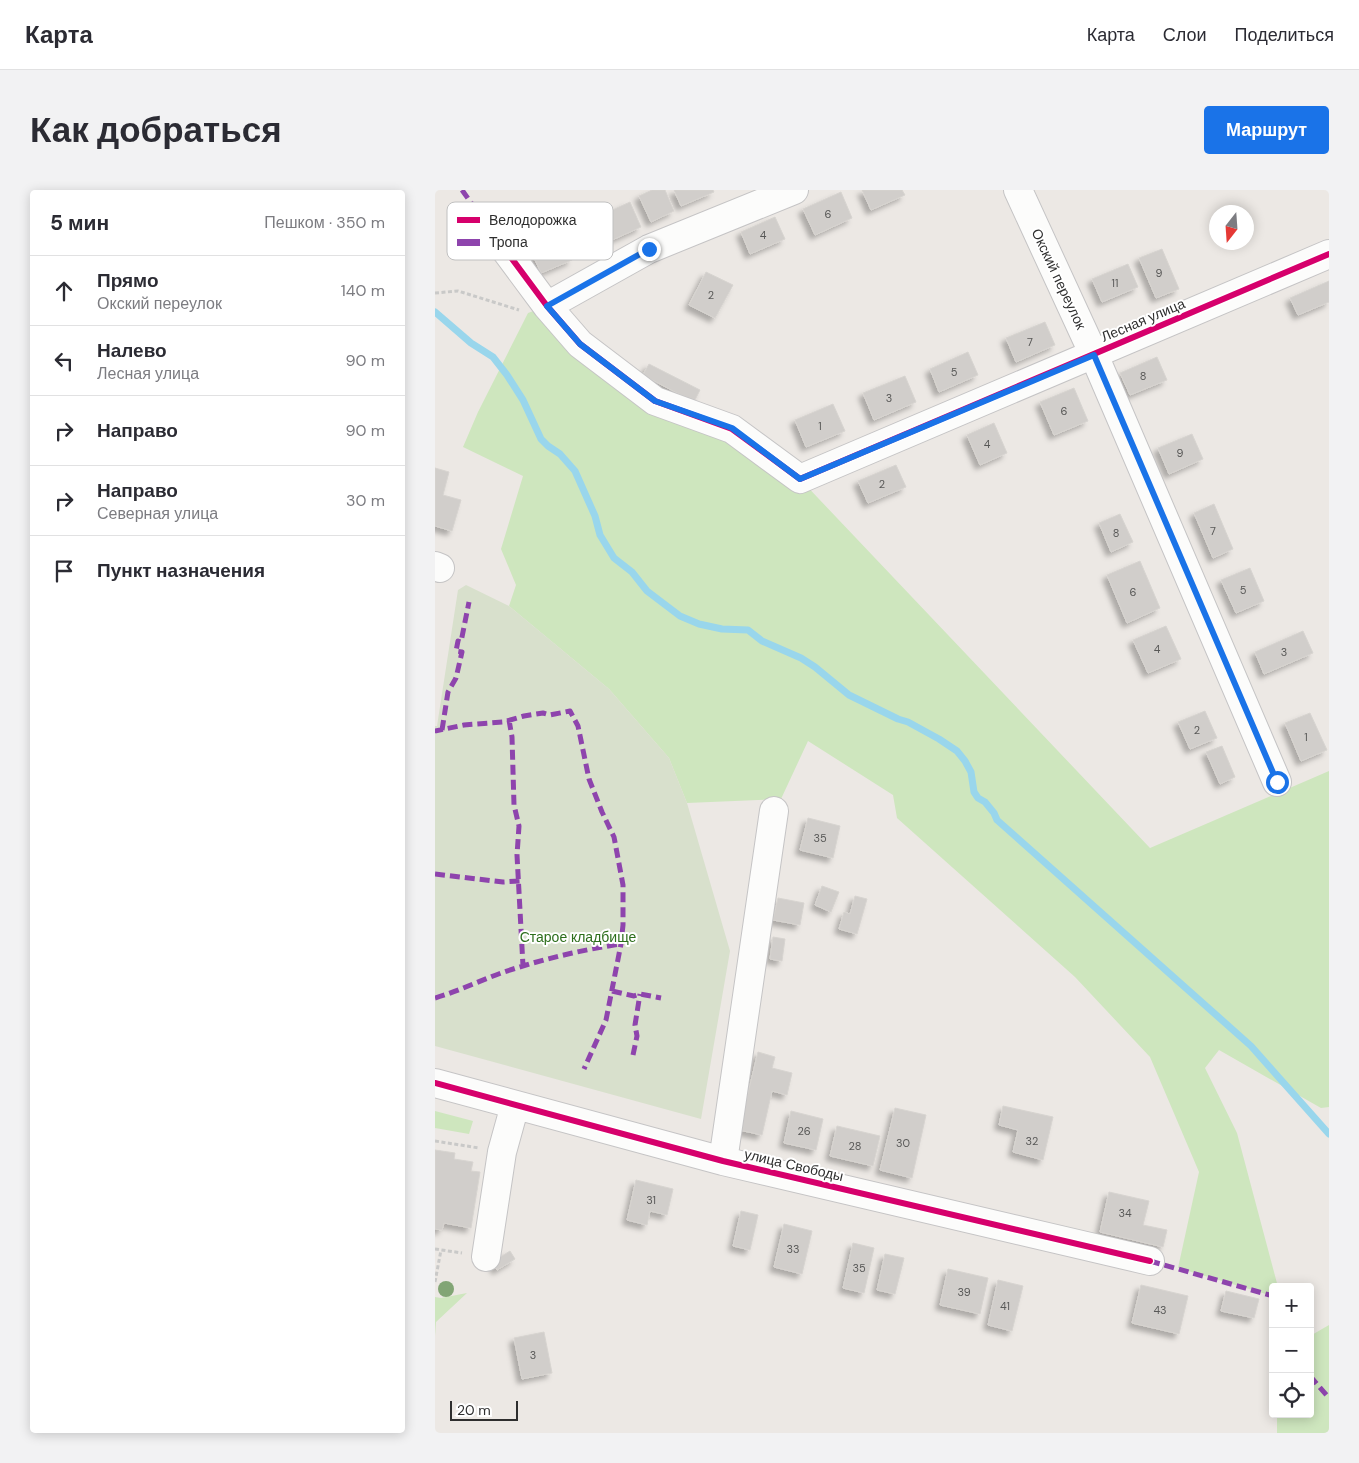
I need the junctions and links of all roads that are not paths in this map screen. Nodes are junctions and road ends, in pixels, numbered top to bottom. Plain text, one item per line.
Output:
1 (794, 190) edge
2 (1017, 190) edge
3 (1329, 254) edge
4 (513, 260) edge
5 (547, 306) junction
6 (1094, 355) junction
7 (1277, 782) dead end
8 (775, 811) dead end
9 (435, 1083) edge
10 (515, 1105) junction
11 (723, 1161) junction
12 (486, 1257) dead end
13 (1150, 1261) dead end

1 - 5 street
2 - 6 street, Окский переулок
3 - 6 street, Лесная улица
4 - 5 street
5 - 6 street, Лесная улица
6 - 7 street, Окский переулок
8 - 11 street
9 - 10 street, улица Свободы
10 - 11 street, улица Свободы
10 - 12 street
11 - 13 street, улица Свободы

